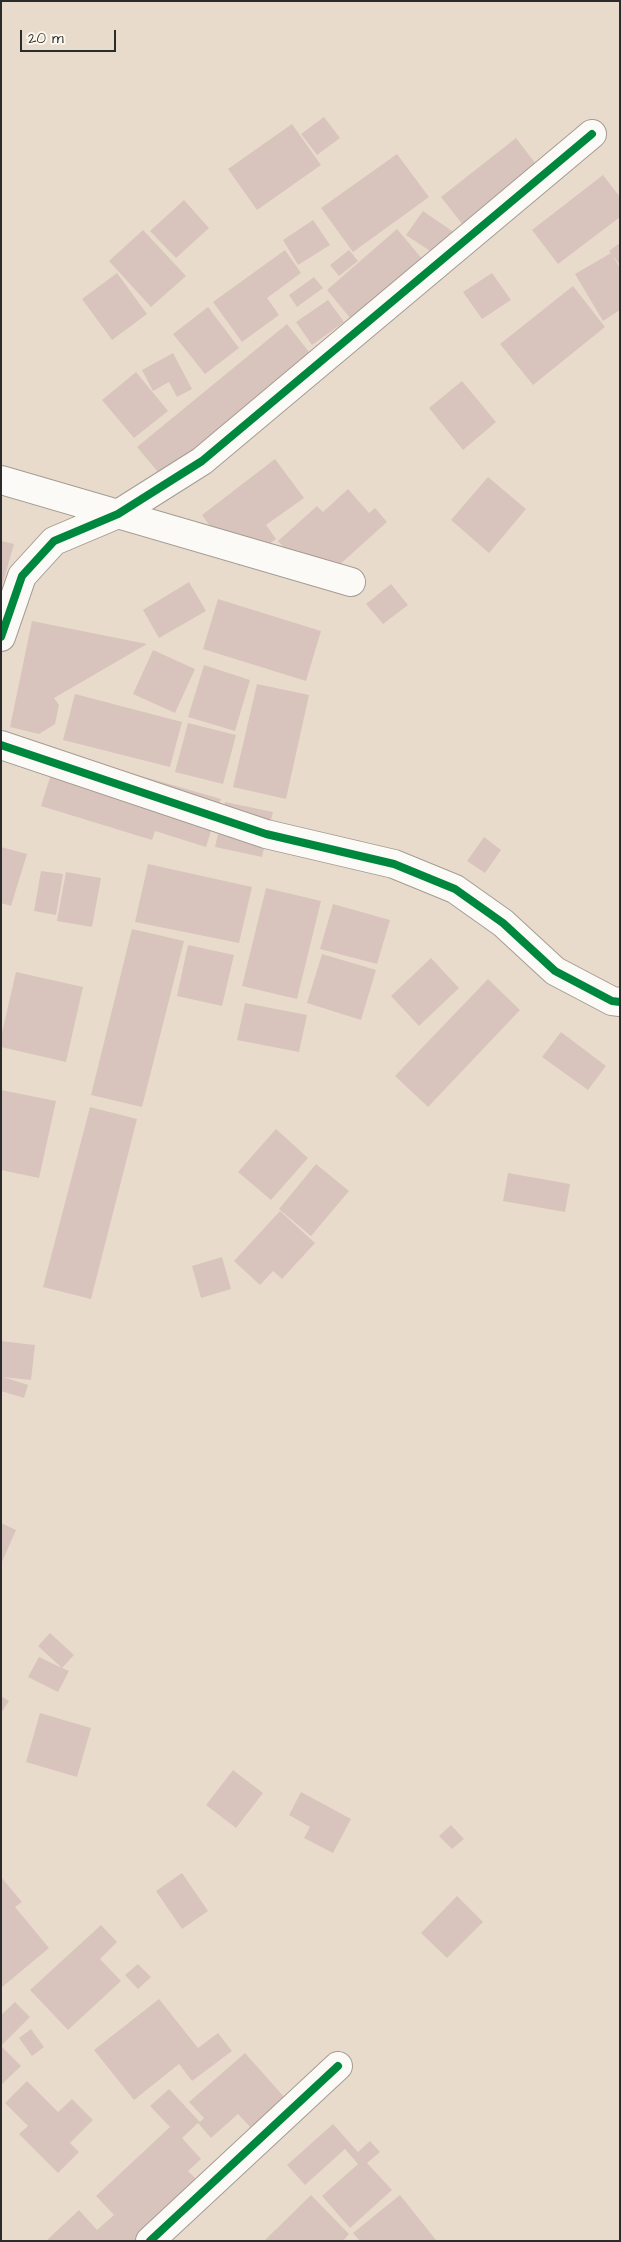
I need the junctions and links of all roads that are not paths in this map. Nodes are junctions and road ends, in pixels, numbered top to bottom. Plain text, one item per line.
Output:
1 (592, 134) dead end
2 (1, 480) edge
3 (118, 514) junction
4 (351, 582) dead end
5 (1, 637) edge
6 (1, 745) edge
7 (620, 1002) edge
8 (338, 2066) dead end
9 (150, 2241) edge

1 - 3 street
2 - 3 street
3 - 4 street
3 - 5 street
6 - 7 street
8 - 9 street

